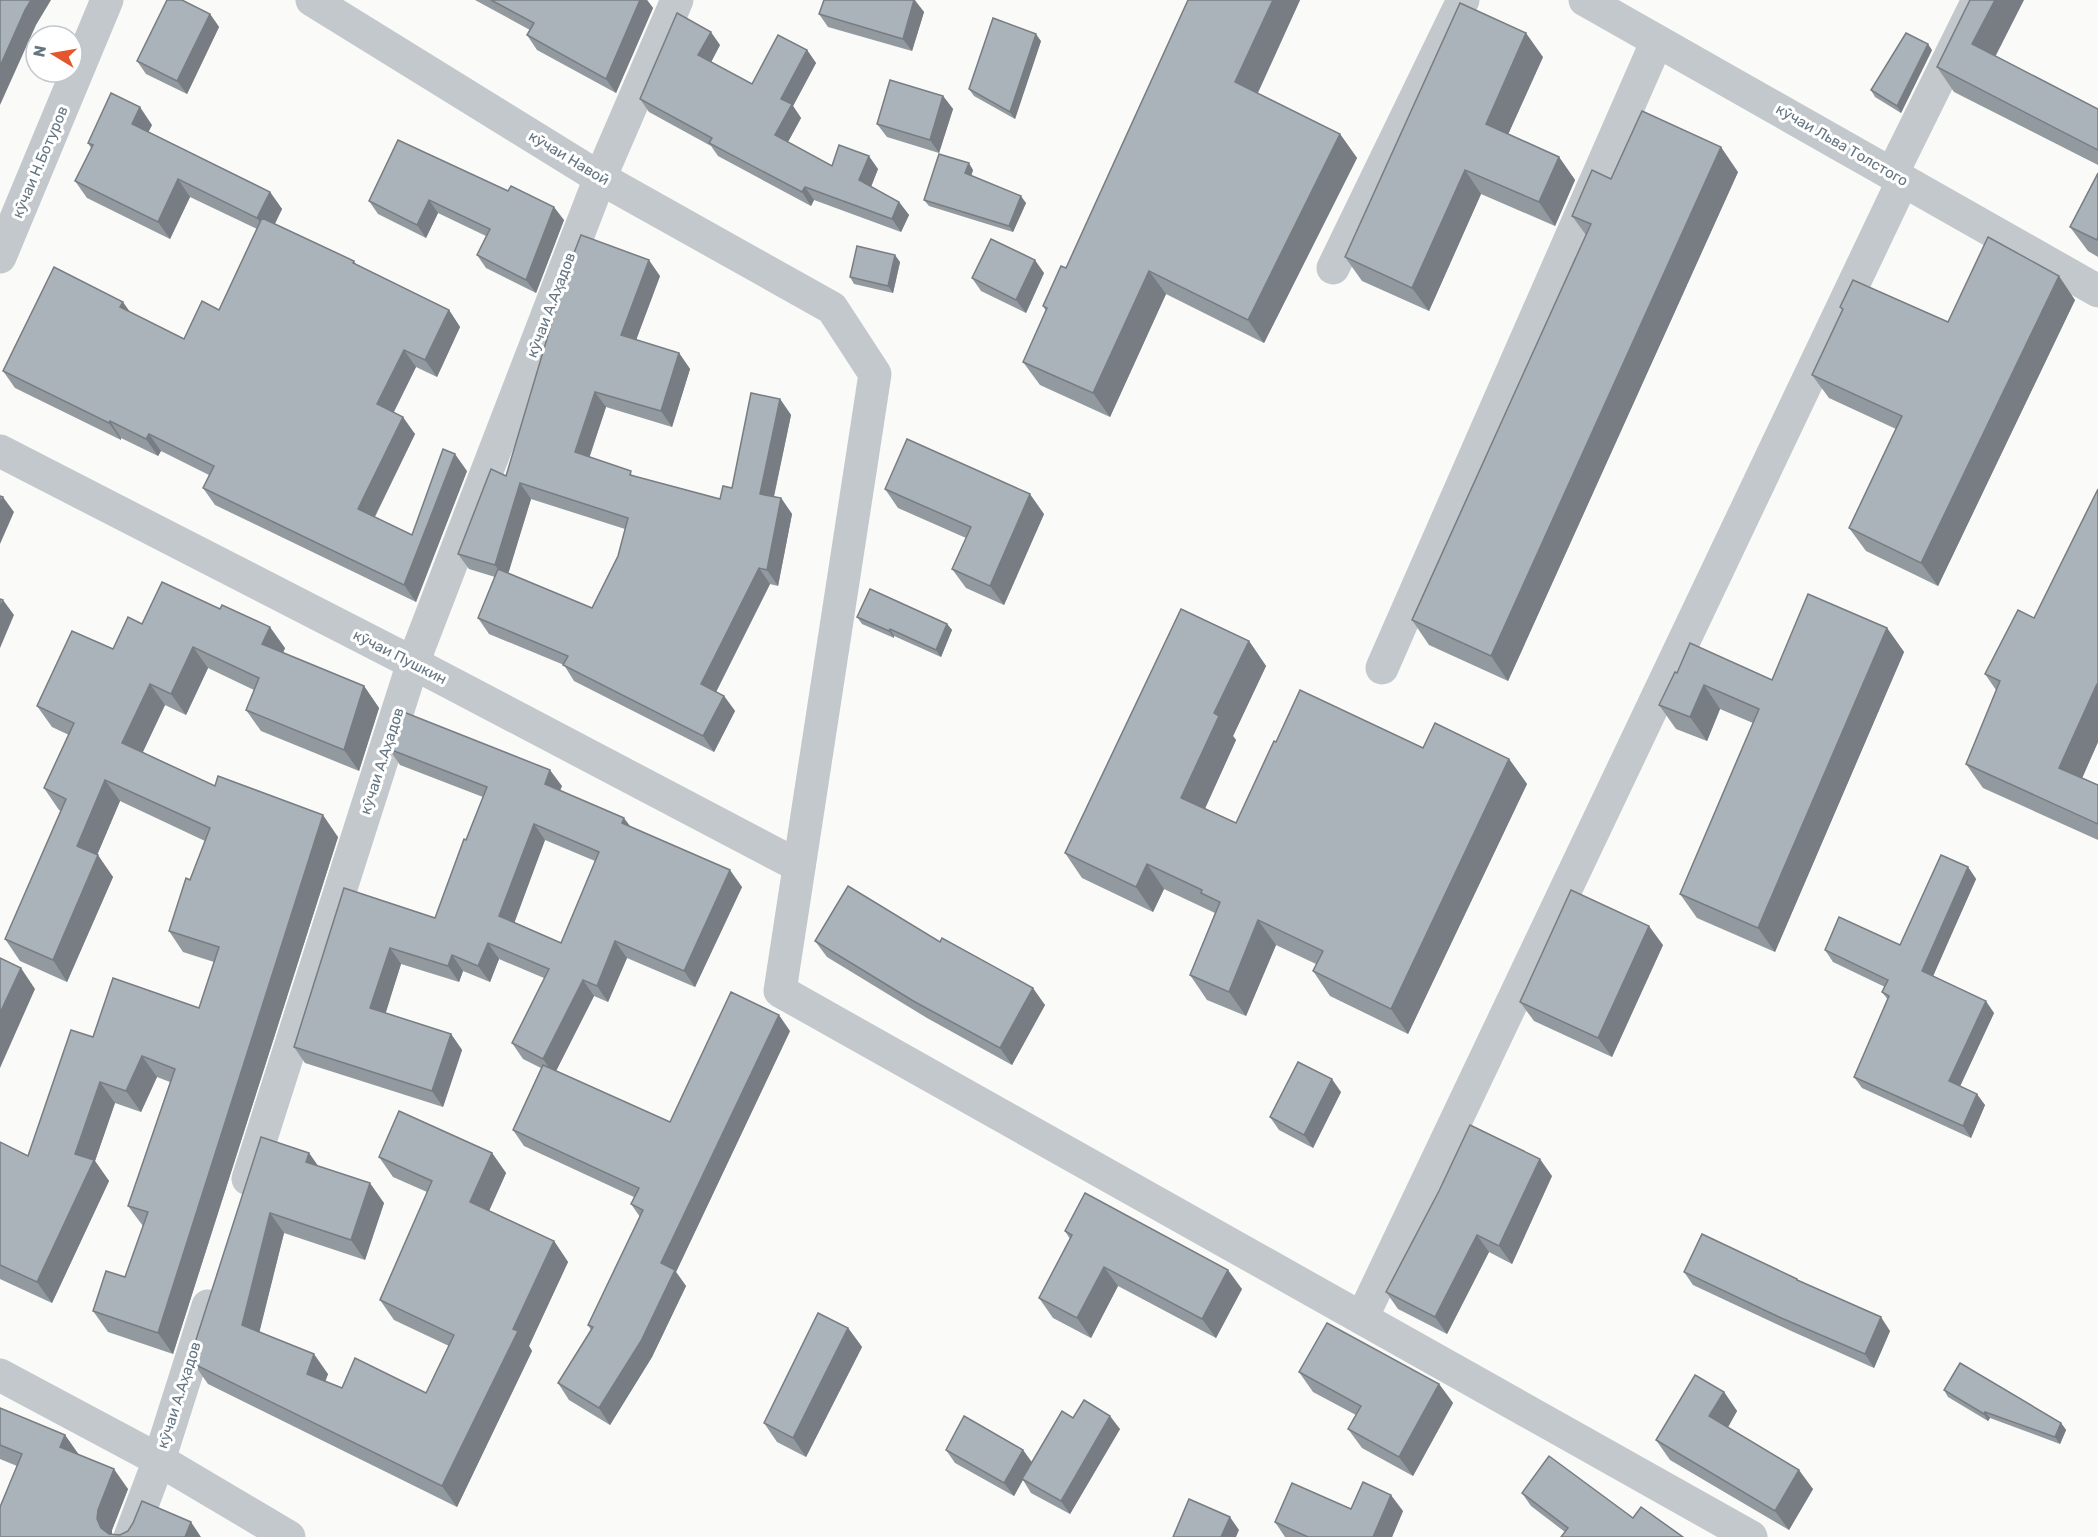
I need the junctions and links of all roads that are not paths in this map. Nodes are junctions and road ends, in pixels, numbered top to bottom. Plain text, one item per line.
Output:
1 (107, 0) edge
2 (312, 0) edge
3 (677, 0) edge
4 (1462, 0) edge
5 (1585, 0) edge
6 (1978, 0) edge
7 (1657, 41) junction
8 (1897, 177) junction
9 (600, 178) junction
10 (0, 257) edge
11 (1333, 268) dead end
12 (2098, 291) edge
13 (0, 451) edge
14 (413, 663) junction
15 (1382, 668) dead end
16 (799, 866) junction
17 (238, 1210) edge
18 (217, 1278) edge
19 (1362, 1318) junction
20 (0, 1375) edge
21 (159, 1460) junction
22 (130, 1537) edge
23 (290, 1537) edge
24 (1751, 1537) edge

1 - 10 street, кӯчаи Н.Ботуров
2 - 9 street, кӯчаи Навоӣ
3 - 9 street, кӯчаи А.Аҳадов
4 - 11 street
5 - 7 street, кӯчаи Льва Толстого
6 - 8 street
7 - 8 street, кӯчаи Льва Толстого
7 - 15 street
8 - 12 street, кӯчаи Льва Толстого
8 - 19 street
9 - 14 street, кӯчаи А.Аҳадов
9 - 16 street, кӯчаи Навоӣ
13 - 14 street, кӯчаи Пушкин
14 - 16 street, кӯчаи Пушкин
14 - 17 street, кӯчаи А.Аҳадов
16 - 19 street
18 - 21 street, кӯчаи А.Аҳадов
19 - 24 street
20 - 21 street
21 - 22 street, кӯчаи А.Аҳадов
21 - 23 street

